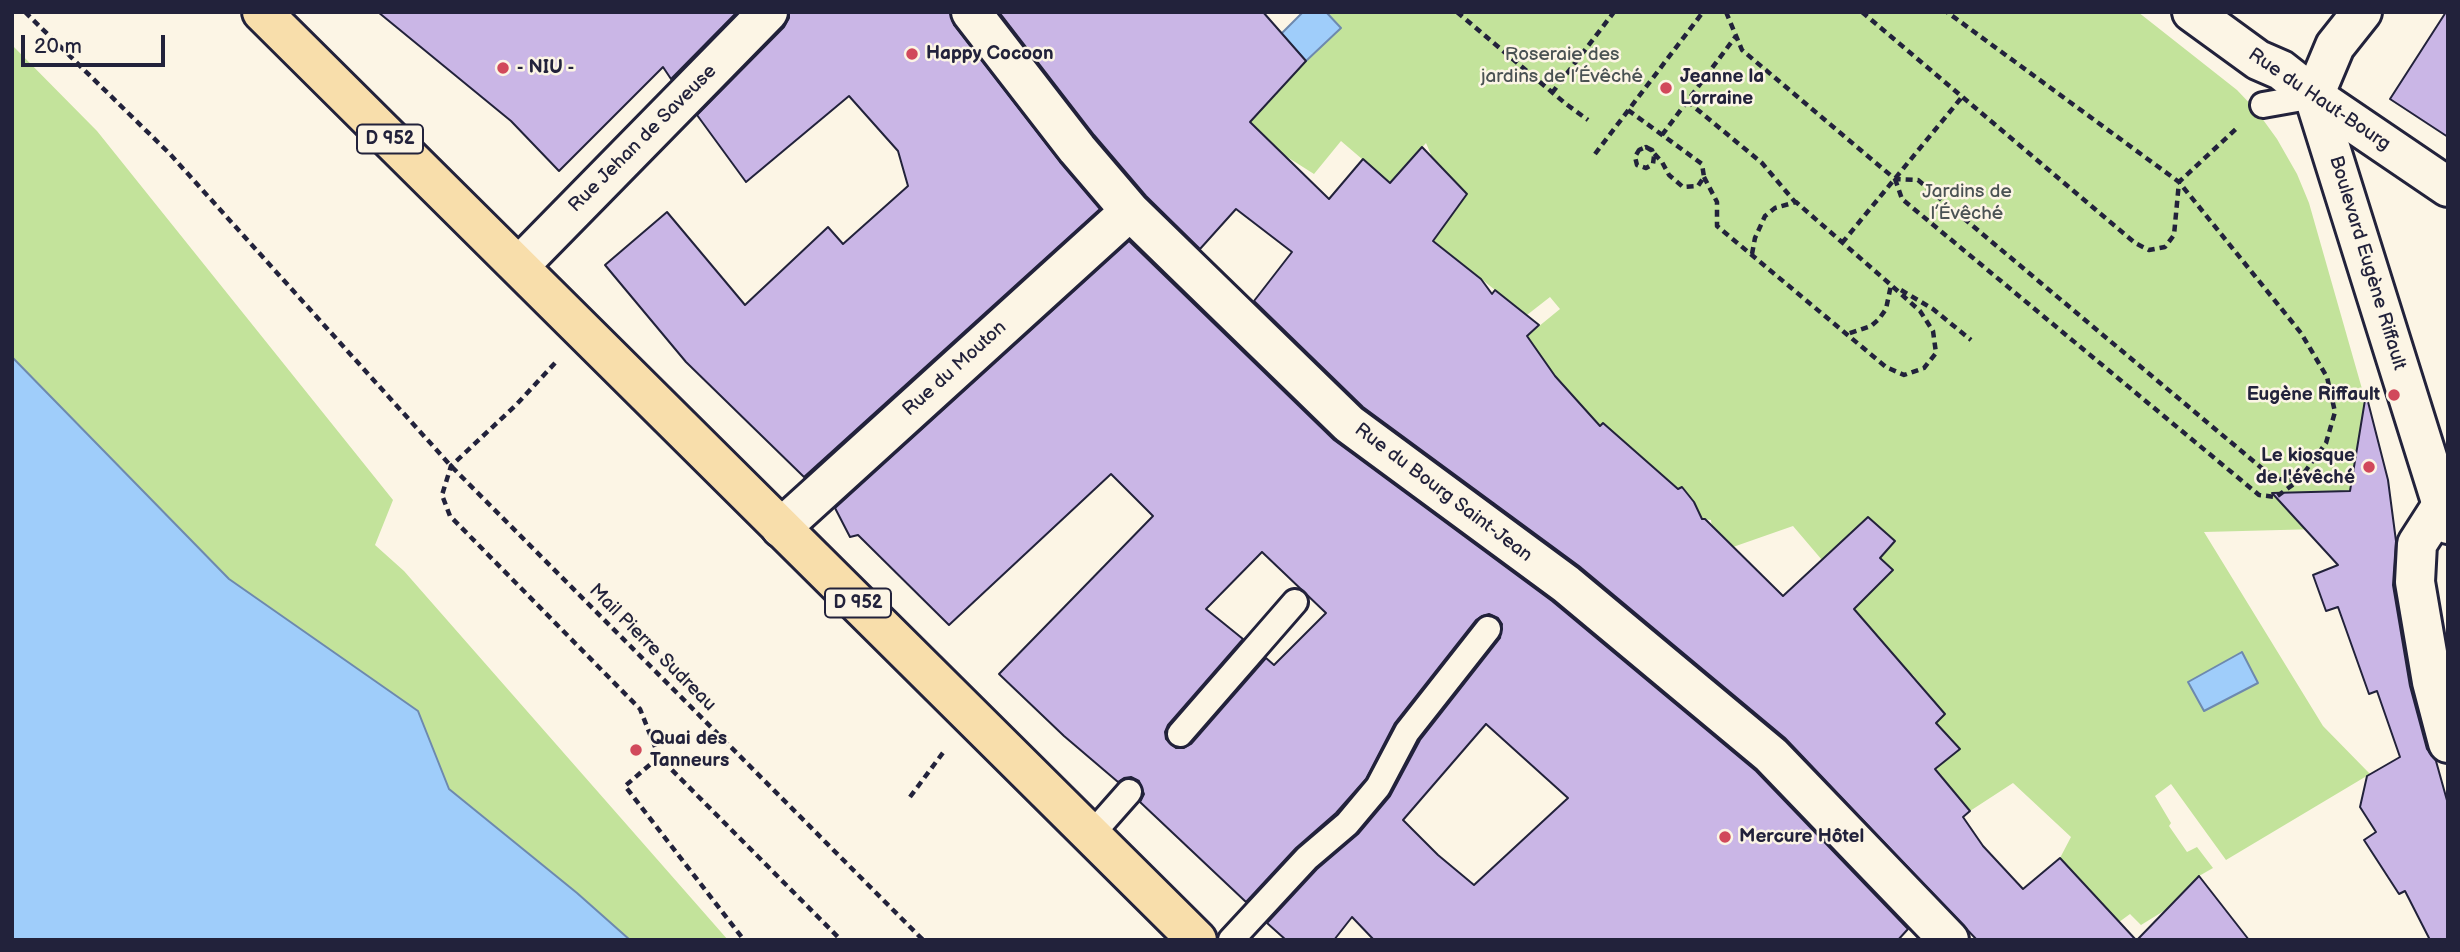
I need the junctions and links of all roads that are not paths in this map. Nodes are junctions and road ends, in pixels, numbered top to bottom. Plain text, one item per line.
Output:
1 (262, 12) edge
2 (768, 12) edge
3 (971, 12) edge
4 (2192, 12) edge
5 (2362, 12) edge
6 (2314, 96) junction
7 (2263, 105) road end
8 (2448, 187) edge
9 (1130, 211) junction
10 (519, 266) junction
11 (2445, 515) edge
12 (781, 527) junction
13 (1295, 602) dead end
14 (1488, 629) dead end
15 (1180, 734) dead end
16 (2448, 743) edge
17 (1129, 792) dead end
18 (1091, 835) junction
19 (1197, 940) edge
20 (1231, 940) edge
21 (1949, 940) edge

1 - 10 main road, D 952
2 - 10 street, Rue Jehan de Saveuse
3 - 9 street, Rue du Bourg Saint-Jean
4 - 6 street, Rue du Haut-Bourg
5 - 6 street
6 - 7 lane
6 - 8 street, Rue du Haut-Bourg
6 - 11 street, Boulevard Eugène Riffault
9 - 12 street, Rue du Mouton
9 - 21 street, Rue du Bourg Saint-Jean
10 - 12 main road, D 952
11 - 16 street
12 - 18 main road, D 952
13 - 15 lane
14 - 20 lane
17 - 18 lane
18 - 19 main road, D 952

